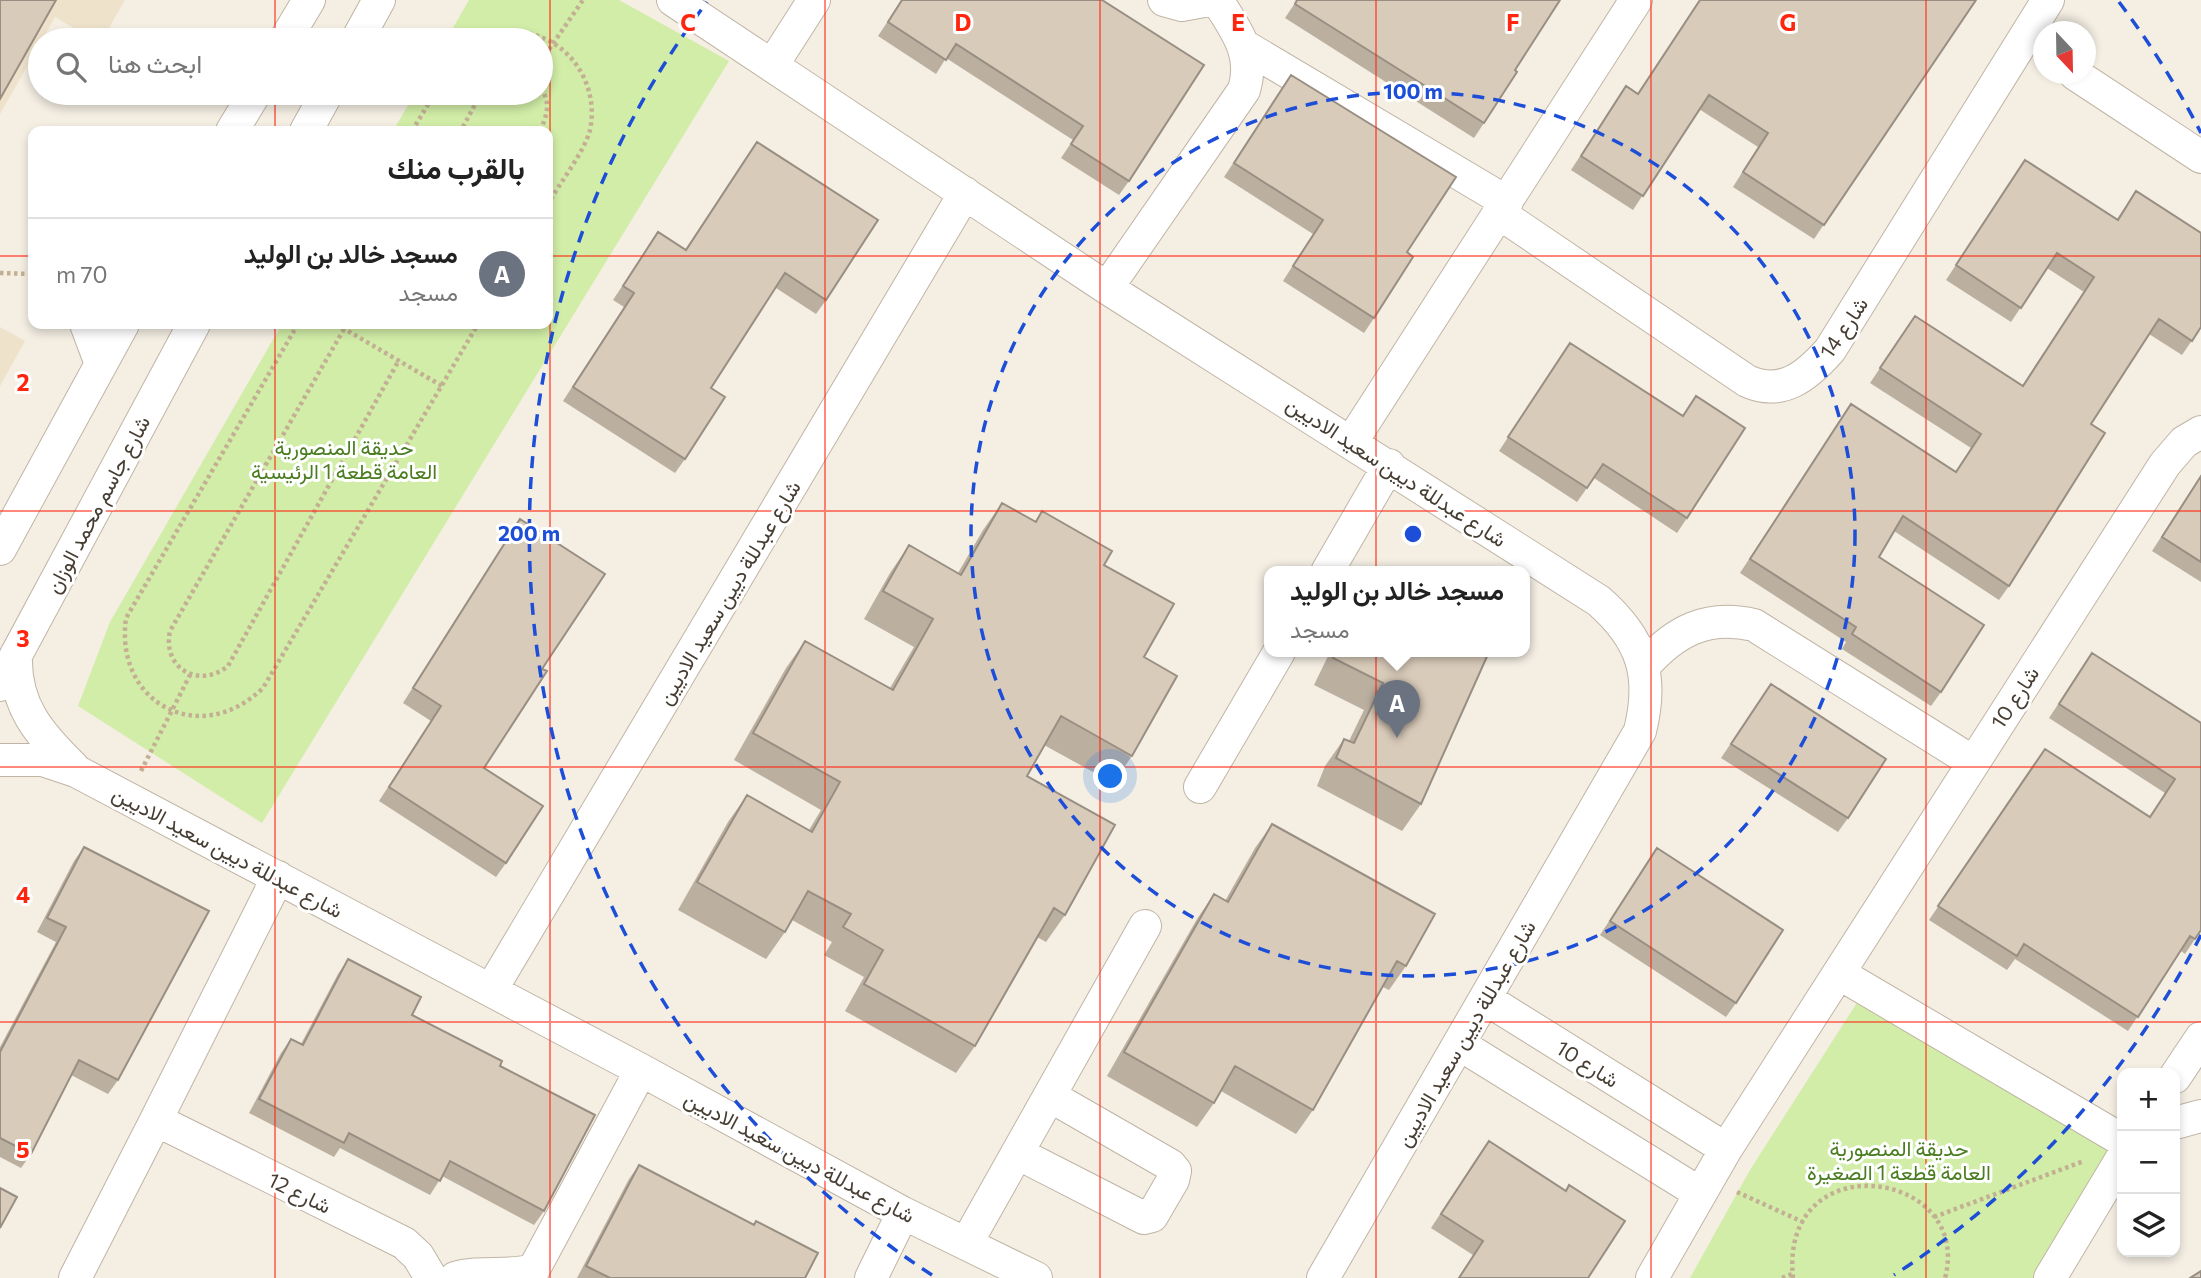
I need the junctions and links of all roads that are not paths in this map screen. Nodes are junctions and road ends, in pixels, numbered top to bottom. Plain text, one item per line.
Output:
1 (309, 0) edge
2 (379, 0) edge
3 (673, 0) edge
4 (814, 0) edge
5 (1164, 0) edge
6 (1209, 0) edge
7 (1217, 0) edge
8 (1636, 0) edge
9 (2048, 0) edge
10 (2042, 21) edge
11 (292, 28) edge
12 (364, 28) edge
13 (1246, 47) junction
14 (2033, 48) edge
15 (773, 64) junction
16 (2090, 84) edge
17 (248, 105) edge
18 (320, 105) edge
19 (235, 126) edge
20 (309, 126) edge
21 (2201, 157) edge
22 (965, 193) junction
23 (1503, 207) junction
24 (1107, 288) junction
25 (88, 329) edge
26 (120, 329) edge
27 (191, 329) edge
28 (100, 364) junction
29 (2201, 432) edge
30 (1352, 442) junction
31 (1389, 466) junction
32 (0, 548) edge
33 (1330, 566) edge
34 (16, 654) junction
35 (1276, 657) edge
36 (1644, 666) junction
37 (0, 685) edge
38 (0, 760) edge
39 (1973, 762) junction
40 (76, 771) junction
41 (1200, 788) dead end
42 (278, 877) junction
43 (1145, 926) dead end
44 (1840, 974) junction
45 (491, 990) junction
46 (1486, 999) junction
47 (2201, 1038) edge
48 (1459, 1044) junction
49 (641, 1070) junction
50 (2180, 1070) edge
51 (1050, 1096) junction
52 (2201, 1116) edge
53 (156, 1120) junction
54 (2180, 1122) edge
55 (2117, 1137) edge
56 (1726, 1149) junction
57 (1017, 1153) junction
58 (2108, 1158) edge
59 (1703, 1186) junction
60 (904, 1213) junction
61 (966, 1244) junction
62 (75, 1278) edge
63 (432, 1278) edge
64 (455, 1278) edge
65 (871, 1278) edge
66 (1036, 1278) edge
67 (1322, 1278) edge
68 (1652, 1278) edge
69 (2050, 1278) edge

1 - 11 street
2 - 12 street
3 - 15 street, شارع عبدللة ديين سعيد الاديين
4 - 15 street
5 - 6 street
7 - 13 street
8 - 23 street
9 - 10 street, شارع 14
13 - 23 street, شارع 14
13 - 24 street
14 - 23 street, شارع 14
15 - 22 street, شارع عبدللة ديين سعيد الاديين
16 - 21 street
17 - 19 street
18 - 20 street
22 - 24 street, شارع عبدللة ديين سعيد الاديين
22 - 45 street, شارع عبدللة ديين سعيد الاديين
23 - 30 street
24 - 30 street, شارع عبدللة ديين سعيد الاديين
25 - 28 street
26 - 28 street
27 - 34 street, شارع جاسم محمد الوزان
28 - 32 street
29 - 39 street, شارع 10
30 - 31 street, شارع عبدللة ديين سعيد الاديين
31 - 33 street
31 - 36 street, شارع عبدللة ديين سعيد الاديين
34 - 37 street, شارع جاسم محمد الوزان
34 - 40 street, شارع عبدللة ديين سعيد الاديين
35 - 41 street
36 - 39 street
36 - 46 street, شارع عبدللة ديين سعيد الاديين
38 - 40 street, شارع عبدللة ديين سعيد الاديين
39 - 44 street, شارع 10
40 - 42 street, شارع عبدللة ديين سعيد الاديين
42 - 45 street, شارع عبدللة ديين سعيد الاديين
42 - 53 street
43 - 51 street
44 - 55 street
44 - 56 street, شارع 10
45 - 49 street, شارع عبدللة ديين سعيد الاديين
46 - 48 street, شارع عبدللة ديين سعيد الاديين
46 - 56 street, شارع 10
47 - 50 street
48 - 59 street
48 - 67 street, شارع عبدللة ديين سعيد الاديين
49 - 60 street, شارع عبدللة ديين سعيد الاديين
49 - 64 street
51 - 57 street
51 - 57 street
52 - 54 street
53 - 62 street
53 - 63 street, شارع 12
56 - 59 street, شارع 10
57 - 61 street
58 - 69 street
59 - 68 street, شارع 10
60 - 61 street, شارع عبدللة ديين سعيد الاديين
60 - 65 street
61 - 66 street, شارع عبدللة ديين سعيد الاديين

